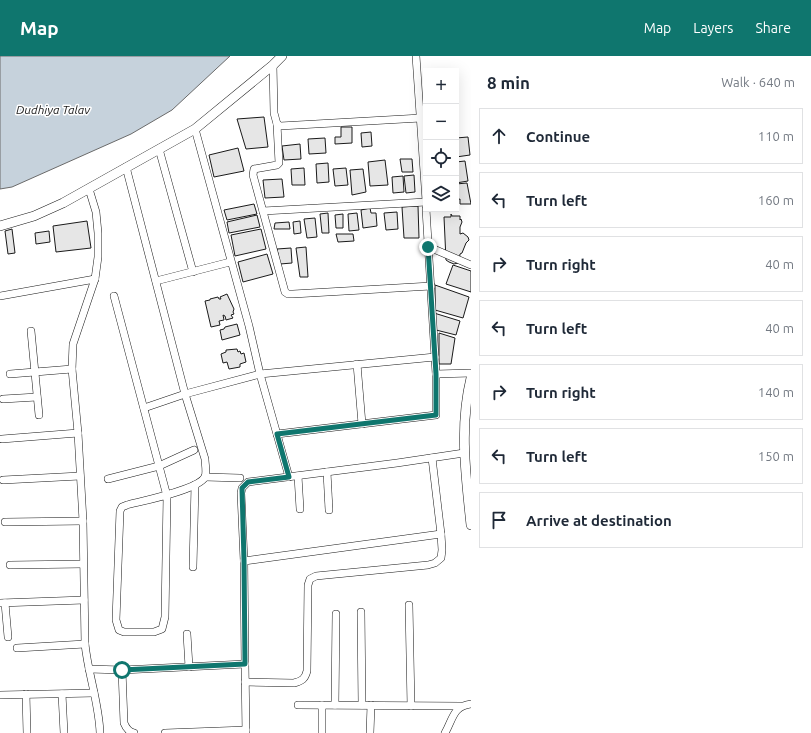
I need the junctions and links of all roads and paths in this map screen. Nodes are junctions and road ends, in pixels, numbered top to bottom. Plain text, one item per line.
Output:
1 (282, 56) edge
2 (416, 56) edge
3 (273, 65) junction
4 (421, 118) junction
5 (277, 124) junction
6 (195, 129) junction
7 (159, 149) junction
8 (126, 167) junction
9 (424, 176) edge
10 (89, 189) junction
11 (423, 201) edge
12 (262, 211) junction
13 (426, 212) edge
14 (0, 226) edge
15 (428, 247) junction
16 (230, 262) junction
17 (471, 265) edge
18 (193, 272) junction
19 (95, 279) junction
20 (156, 281) junction
21 (431, 286) junction
22 (0, 296) edge
23 (114, 296) dead end
24 (31, 331) dead end
25 (435, 357) junction
26 (357, 364) junction
27 (72, 369) junction
28 (36, 372) junction
29 (471, 373) edge
30 (10, 374) dead end
31 (260, 374) junction
32 (436, 374) junction
33 (471, 378) edge
34 (470, 391) edge
35 (185, 394) junction
36 (37, 397) junction
37 (3, 400) dead end
38 (144, 408) junction
39 (38, 415) dead end
40 (362, 424) junction
41 (78, 432) junction
42 (277, 434) junction
43 (2, 439) dead end
44 (194, 450) dead end
45 (464, 453) junction
46 (432, 458) junction
47 (468, 463) edge
48 (159, 466) junction
49 (327, 472) junction
50 (80, 476) junction
51 (205, 476) junction
52 (298, 476) junction
53 (289, 477) junction
54 (240, 478) dead end
55 (108, 479) dead end
56 (3, 480) dead end
57 (195, 485) junction
58 (167, 496) junction
59 (300, 509) dead end
60 (329, 510) dead end
61 (83, 521) junction
62 (5, 522) dead end
63 (471, 525) edge
64 (441, 534) junction
65 (244, 560) junction
66 (83, 564) junction
67 (10, 565) dead end
68 (193, 567) dead end
69 (84, 600) junction
70 (3, 603) edge
71 (409, 605) dead end
72 (361, 612) dead end
73 (336, 614) dead end
74 (187, 634) dead end
75 (8, 637) dead end
76 (85, 644) junction
77 (17, 648) dead end
78 (245, 664) junction
79 (189, 667) junction
80 (89, 669) junction
81 (122, 670) junction
82 (245, 682) junction
83 (94, 693) junction
84 (26, 694) junction
85 (62, 694) junction
86 (0, 695) edge
87 (298, 704) dead end
88 (471, 704) edge
89 (322, 705) junction
90 (335, 705) junction
91 (362, 705) junction
92 (371, 705) junction
93 (411, 706) junction
94 (461, 706) junction
95 (218, 732) edge
96 (246, 732) edge
97 (27, 733) edge
98 (64, 733) edge
99 (100, 733) edge
100 (134, 733) edge
101 (164, 733) edge
102 (322, 733) edge
103 (370, 733) edge
104 (444, 733) edge

1 - 3 main road
2 - 4 street
3 - 5 street
3 - 6 main road
4 - 5 street
4 - 9 street
5 - 12 street
6 - 7 main road
6 - 16 street
7 - 8 main road
7 - 18 street
8 - 10 main road
8 - 20 street
10 - 14 main road
10 - 19 street
11 - 12 street
12 - 21 street
13 - 15 street
15 - 17 street
15 - 21 street
16 - 18 street
16 - 31 street
18 - 20 street
19 - 22 street
19 - 27 street
20 - 35 street
21 - 25 street
23 - 38 street
24 - 28 street
25 - 26 street
25 - 32 street
26 - 31 street
26 - 40 street
27 - 28 street
27 - 41 street
28 - 30 street
28 - 36 street
29 - 32 street
31 - 35 street
31 - 42 street
32 - 40 street
33 - 34 main road
34 - 45 main road
35 - 38 street
35 - 51 street
36 - 37 street
36 - 39 street
38 - 48 street
40 - 42 street
41 - 43 street
41 - 50 street
42 - 53 street
44 - 48 street
45 - 46 street
45 - 47 main road
46 - 49 street
46 - 64 street
47 - 63 main road
48 - 55 street
48 - 58 street
49 - 52 street
49 - 60 street
50 - 56 street
50 - 61 street
51 - 54 street
51 - 57 street
52 - 53 street
52 - 59 street
53 - 65 street
57 - 58 street
57 - 68 street
58 - 58 street
61 - 62 street
61 - 66 street
64 - 65 street
64 - 82 street
65 - 78 street
66 - 67 street
66 - 69 street
69 - 70 street
69 - 76 street
70 - 75 street
71 - 93 street
72 - 91 street
73 - 90 street
74 - 79 street
76 - 77 street
76 - 80 street
78 - 79 street
78 - 82 street
79 - 81 street
80 - 81 street
80 - 83 street
81 - 100 street
82 - 96 street
83 - 85 street
83 - 99 street
84 - 85 street
84 - 86 street
84 - 97 street
85 - 98 street
87 - 89 street
88 - 94 street
89 - 90 street
89 - 102 street
90 - 91 street
91 - 92 street
92 - 93 street
92 - 103 street
93 - 94 street
94 - 104 street
95 - 96 street
95 - 101 street

